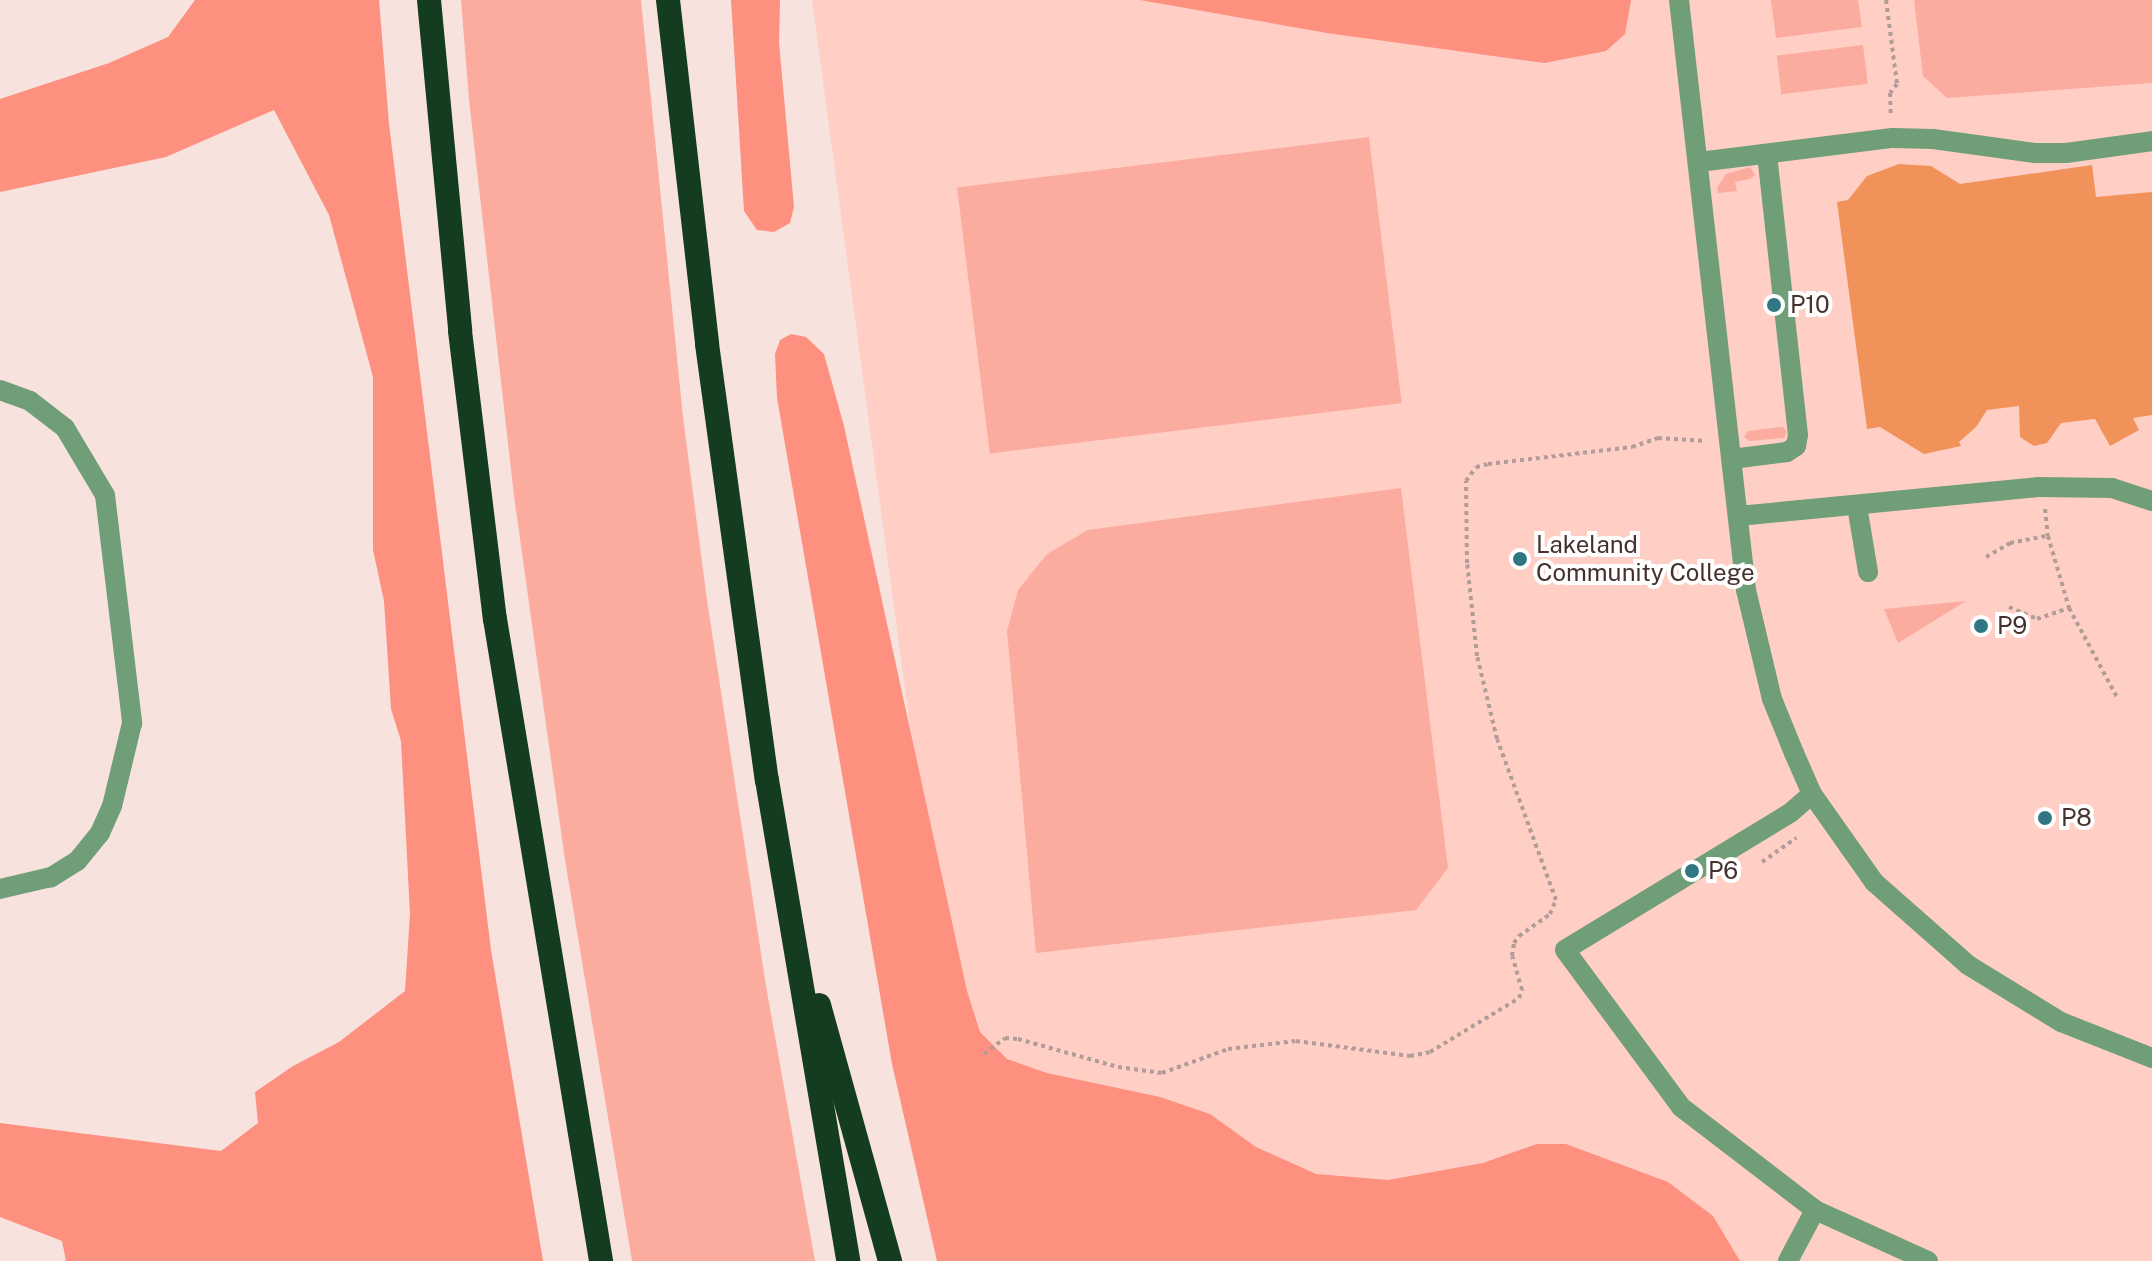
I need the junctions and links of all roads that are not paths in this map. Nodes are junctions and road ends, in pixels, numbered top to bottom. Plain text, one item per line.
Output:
1 (429, 0) edge
2 (668, 0) edge
3 (1679, 0) edge
4 (2152, 141) edge
5 (1699, 162) junction
6 (1768, 164) junction
7 (0, 390) edge
8 (1732, 459) junction
9 (2152, 501) edge
10 (1857, 506) junction
11 (1738, 516) junction
12 (1868, 572) dead end
13 (1812, 794) junction
14 (786, 885) junction
15 (0, 889) edge
16 (2152, 1058) edge
17 (1815, 1210) junction
18 (601, 1261) edge
19 (848, 1261) edge
20 (890, 1261) edge
21 (1788, 1261) edge
22 (1928, 1261) edge

1 - 18 highway
2 - 14 highway
3 - 5 street
4 - 6 street
5 - 6 street
5 - 8 street
6 - 8 street
7 - 15 street
8 - 11 street
9 - 10 street
10 - 11 street
10 - 12 street
11 - 13 street
13 - 16 street
13 - 17 street
14 - 19 highway
14 - 20 highway
17 - 21 street
17 - 22 street

